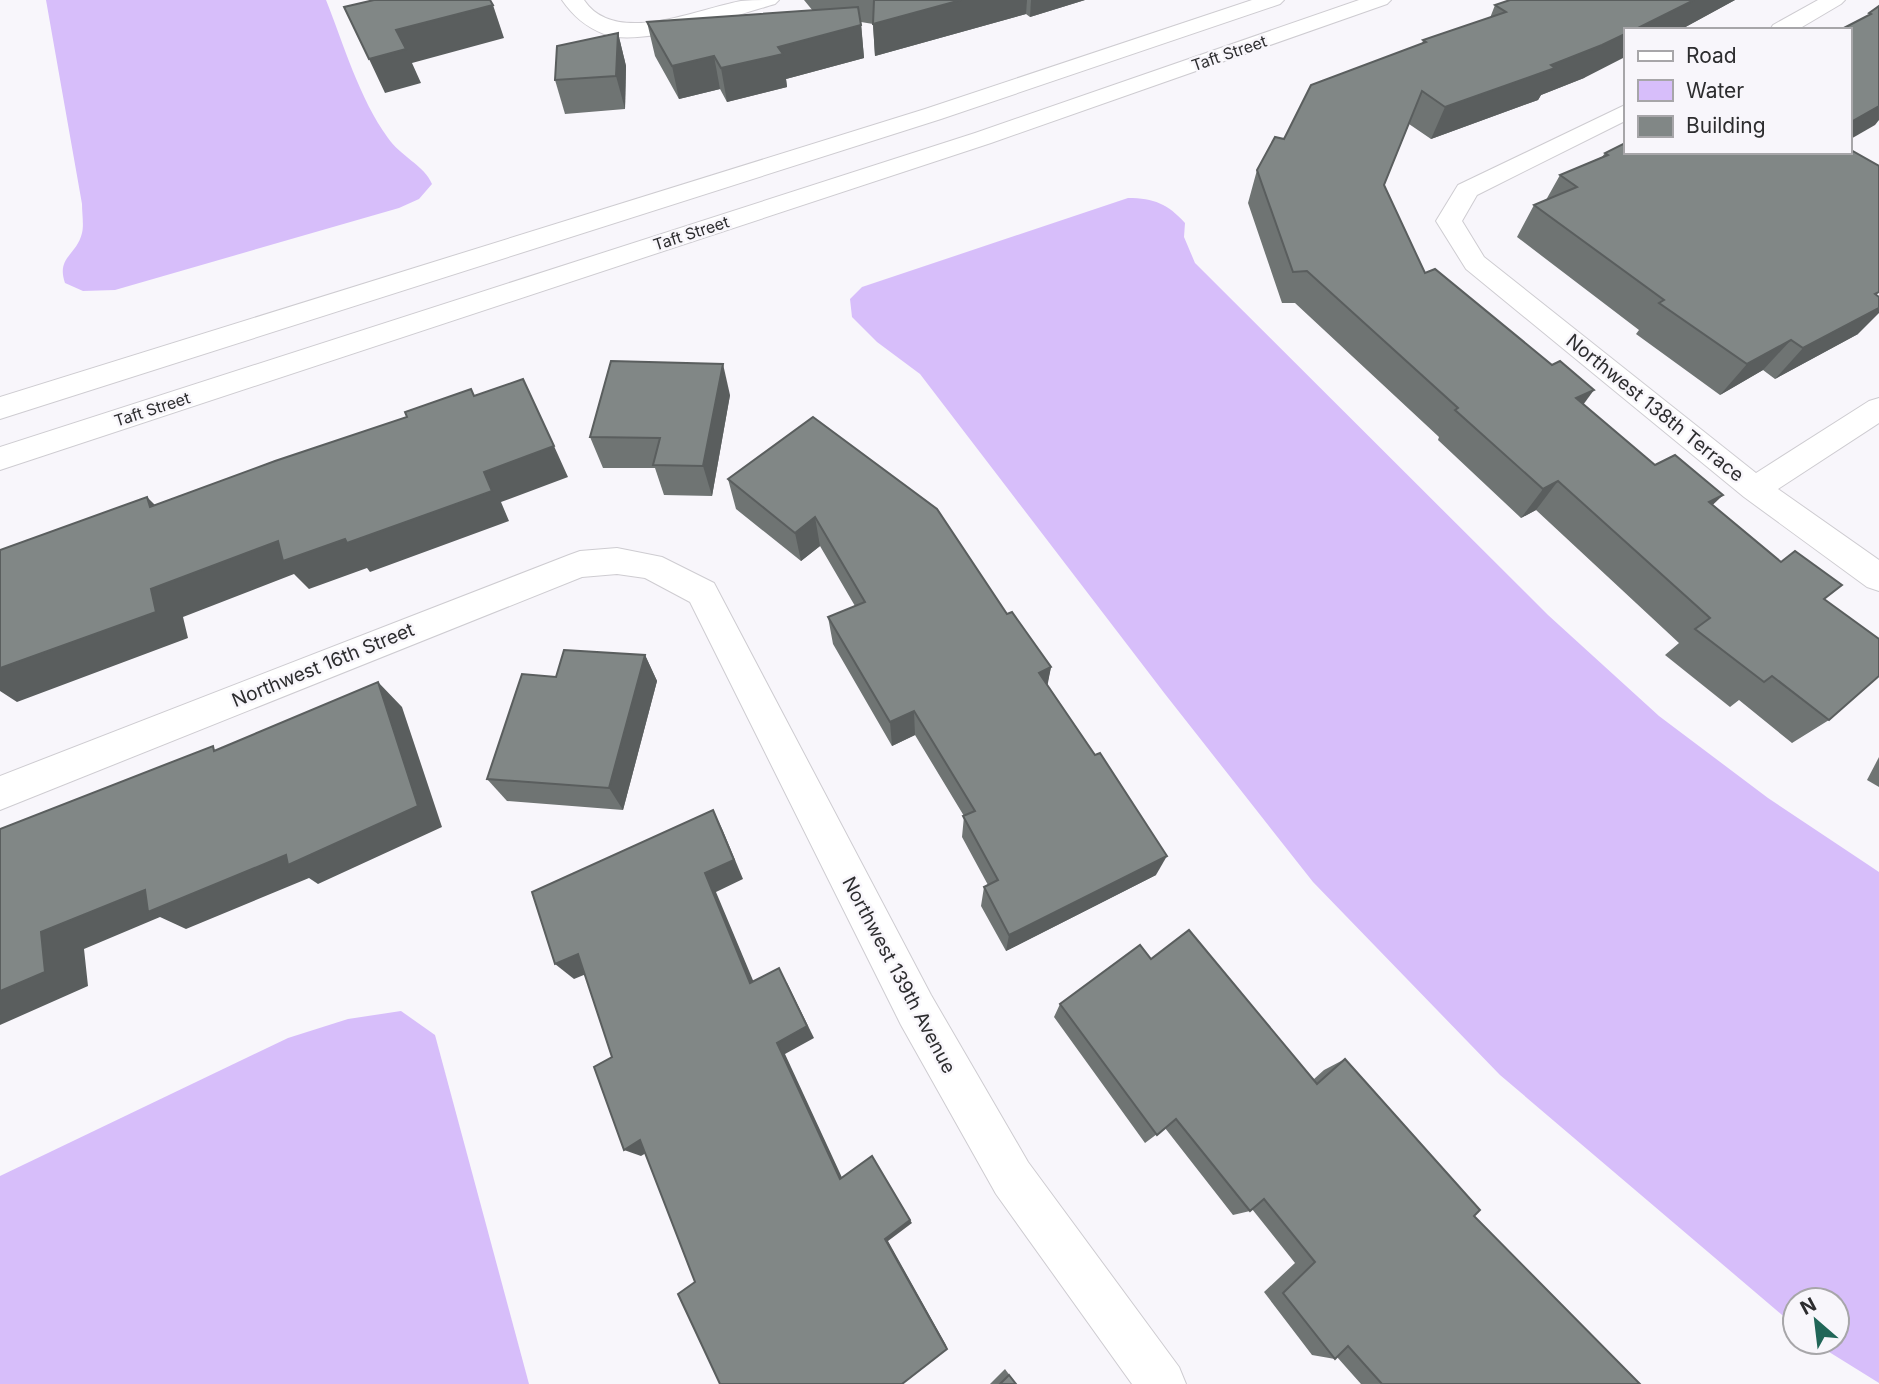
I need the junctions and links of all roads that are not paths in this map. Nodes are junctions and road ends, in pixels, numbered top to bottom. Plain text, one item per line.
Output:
1 (573, 0) edge
2 (768, 0) edge
3 (1273, 0) edge
4 (1380, 0) edge
5 (1834, 0) edge
6 (1785, 28) edge
7 (1624, 112) edge
8 (0, 408) edge
9 (1879, 409) edge
10 (0, 458) edge
11 (1755, 489) junction
12 (651, 566) joint
13 (1879, 578) edge
14 (0, 793) edge
15 (1162, 1384) edge

1 - 2 street
3 - 8 street, Taft Street
4 - 10 street, Taft Street
5 - 6 street
7 - 11 street, Northwest 138th Terrace
9 - 11 street
11 - 13 street, Northwest 138th Terrace
12 - 14 street, Northwest 16th Street
12 - 15 street, Northwest 139th Avenue

